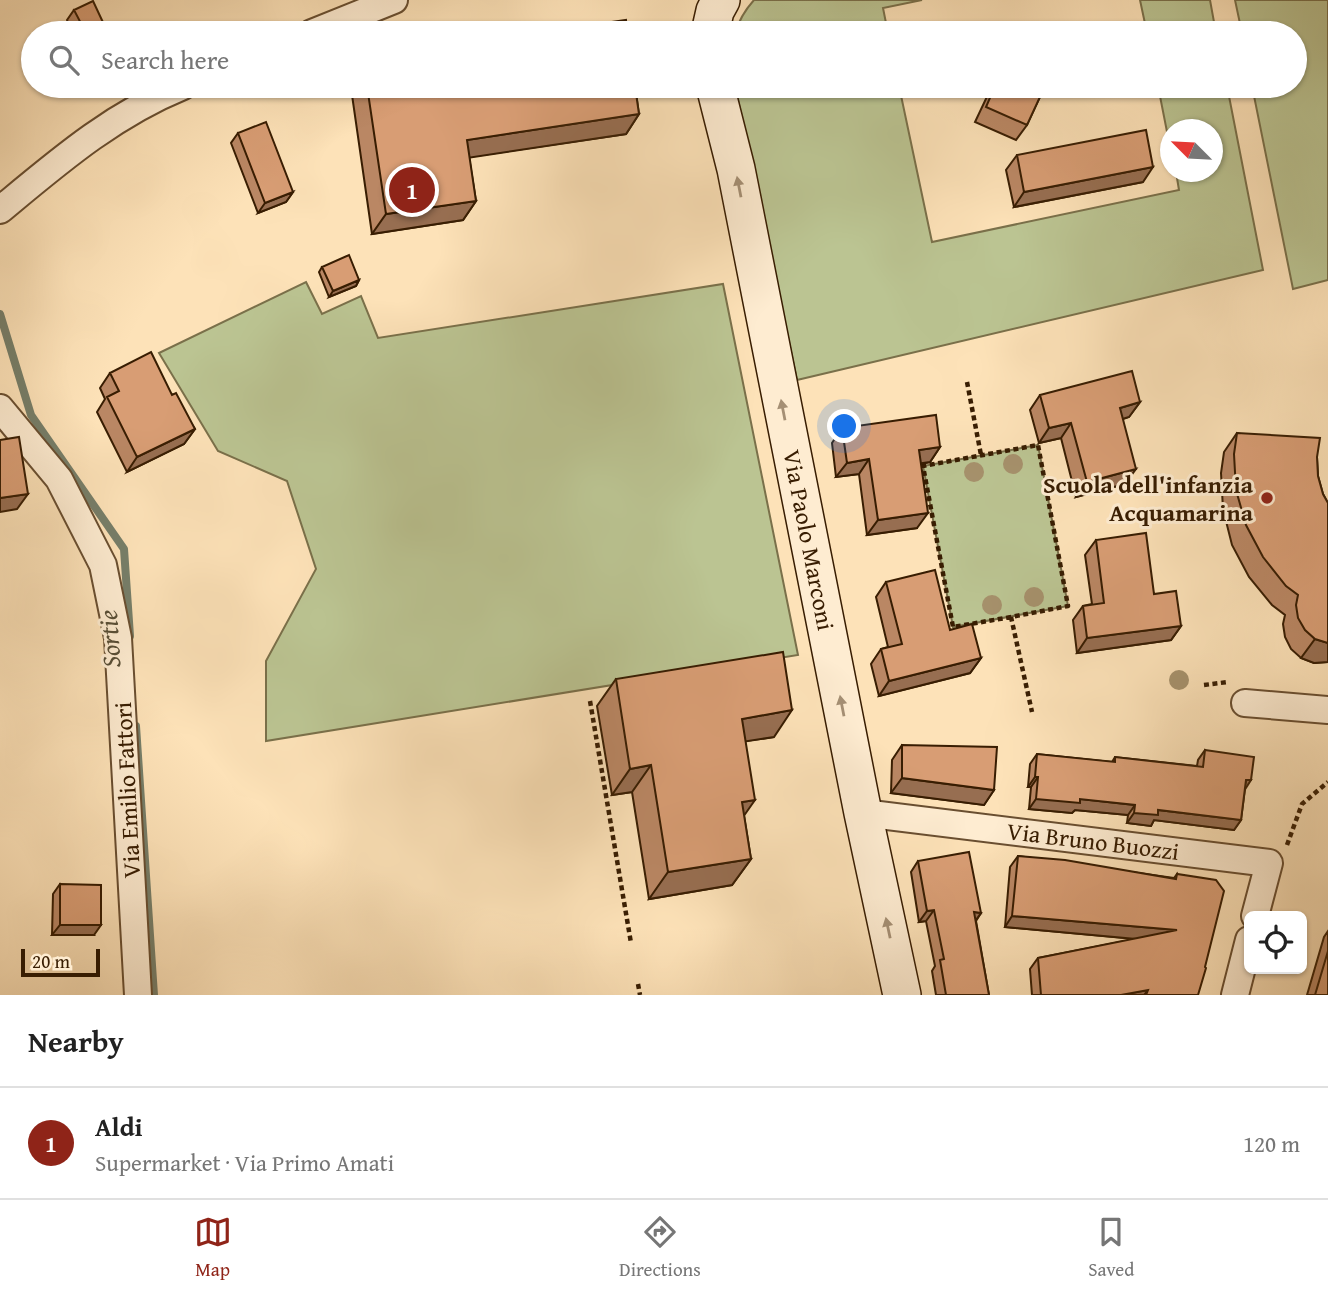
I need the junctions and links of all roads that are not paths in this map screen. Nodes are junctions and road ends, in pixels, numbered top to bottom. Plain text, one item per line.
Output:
1 (394, 0) edge
2 (721, 0) edge
3 (342, 21) edge
4 (713, 21) edge
5 (154, 98) edge
6 (718, 98) edge
7 (0, 210) edge
8 (0, 408) edge
9 (1242, 692) road end
10 (1328, 710) edge
11 (863, 813) junction
12 (1256, 911) edge
13 (1244, 961) edge
14 (138, 995) edge
15 (902, 995) edge
16 (1236, 995) edge

1 - 3 street
2 - 4 street
5 - 7 street
11 -> 6 street, Via Paolo Marconi
8 - 14 street, Via Emilio Fattori
9 - 10 street
11 - 12 street, Via Bruno Buozzi
15 -> 11 street, Via Paolo Marconi
13 - 16 street

